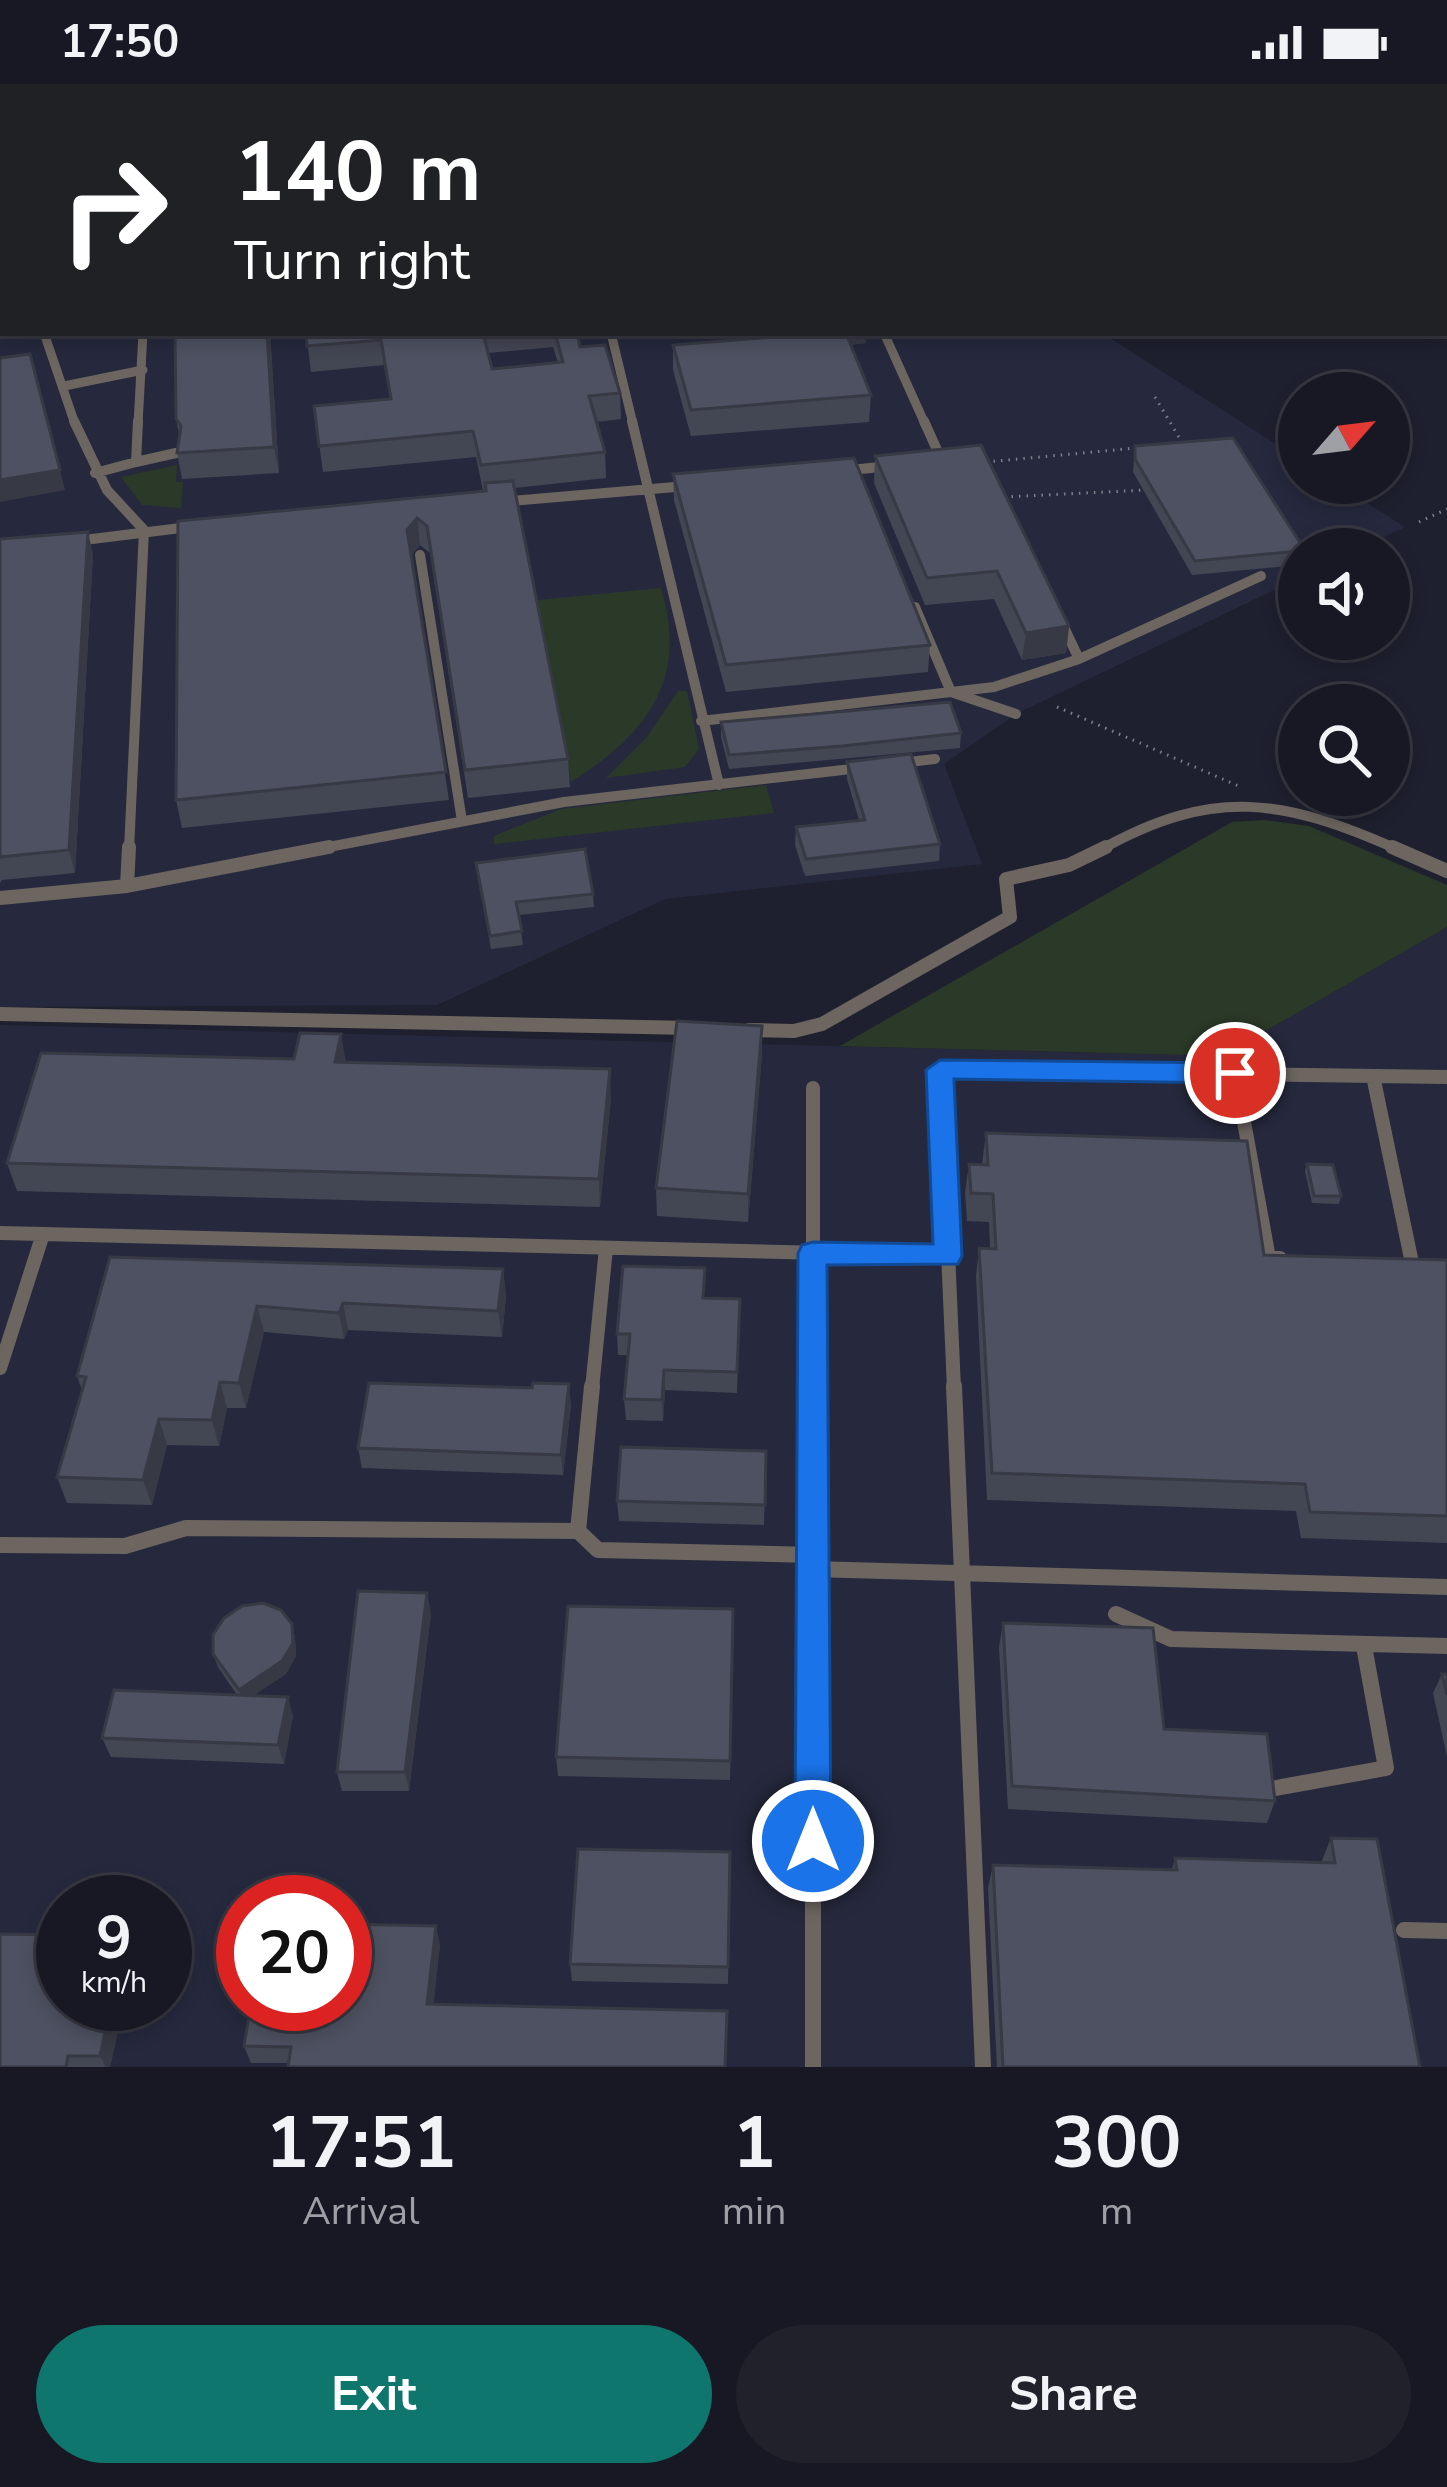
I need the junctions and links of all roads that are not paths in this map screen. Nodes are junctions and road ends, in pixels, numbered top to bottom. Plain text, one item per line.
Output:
1 (45, 336) edge
2 (143, 336) edge
3 (612, 336) edge
4 (885, 336) edge
5 (142, 370) junction
6 (64, 386) junction
7 (176, 453) edge
8 (136, 462) junction
9 (922, 463) edge
10 (900, 465) edge
11 (857, 469) junction
12 (835, 471) edge
13 (95, 473) junction
14 (701, 484) edge
15 (866, 489) edge
16 (645, 490) junction
17 (480, 503) edge
18 (210, 525) edge
19 (144, 530) junction
20 (62, 543) edge
21 (420, 555) dead end
22 (1261, 577) dead end
23 (908, 591) edge
24 (1051, 598) edge
25 (1078, 659) junction
26 (950, 692) junction
27 (1016, 714) dead end
28 (700, 721) junction
29 (935, 759) dead end
30 (892, 764) edge
31 (870, 767) edge
32 (718, 785) junction
33 (462, 820) junction
34 (1447, 871) edge
35 (127, 886) junction
36 (0, 898) edge
37 (0, 1014) edge
38 (704, 1028) edge
39 (727, 1029) edge
40 (1235, 1073) junction
41 (1373, 1076) junction
42 (1447, 1077) edge
43 (813, 1088) dead end
44 (0, 1233) edge
45 (44, 1234) junction
46 (606, 1248) junction
47 (813, 1253) junction
48 (948, 1256) junction
49 (1293, 1259) edge
50 (1388, 1262) edge
51 (1412, 1263) junction
52 (1430, 1263) edge
53 (0, 1368) edge
54 (578, 1531) junction
55 (0, 1545) edge
56 (813, 1562) junction
57 (962, 1575) junction
58 (1447, 1587) edge
59 (1116, 1614) dead end
60 (1364, 1646) junction
61 (1447, 1646) edge
62 (1276, 1788) edge
63 (1404, 1930) dead end
64 (1447, 1931) edge
65 (813, 2067) edge
66 (983, 2067) edge

1 - 6 lane
2 - 5 lane
3 - 16 lane
4 - 9 lane
5 - 6 lane
5 - 8 lane
6 - 13 lane
7 - 8 lane
8 - 13 lane
10 - 11 lane
11 - 12 lane
11 - 15 lane
13 - 19 lane
14 - 16 lane
16 - 17 lane
16 - 28 lane
18 - 19 lane
19 - 20 lane
19 - 35 lane
21 - 33 lane
22 - 25 lane
23 - 26 lane
24 - 25 lane
25 - 26 lane
26 - 27 lane
26 - 28 lane
28 - 32 lane
29 - 30 lane
31 - 32 lane
32 - 33 lane
33 - 35 lane
34 - 39 lane
35 - 36 lane
37 - 38 lane
40 - 41 lane
40 - 48 lane
40 - 49 lane
41 - 42 lane
41 - 51 lane
43 - 47 lane
44 - 45 lane
45 - 46 lane
45 - 53 lane
46 - 47 lane
46 - 54 lane
47 - 48 lane
47 - 56 lane
48 - 57 lane
50 - 51 lane
51 - 52 lane
54 - 55 lane
54 - 56 lane
56 - 57 lane
56 - 65 lane
57 - 58 lane
57 - 66 lane
59 - 60 lane
60 - 61 lane
60 - 62 lane
63 - 64 lane

